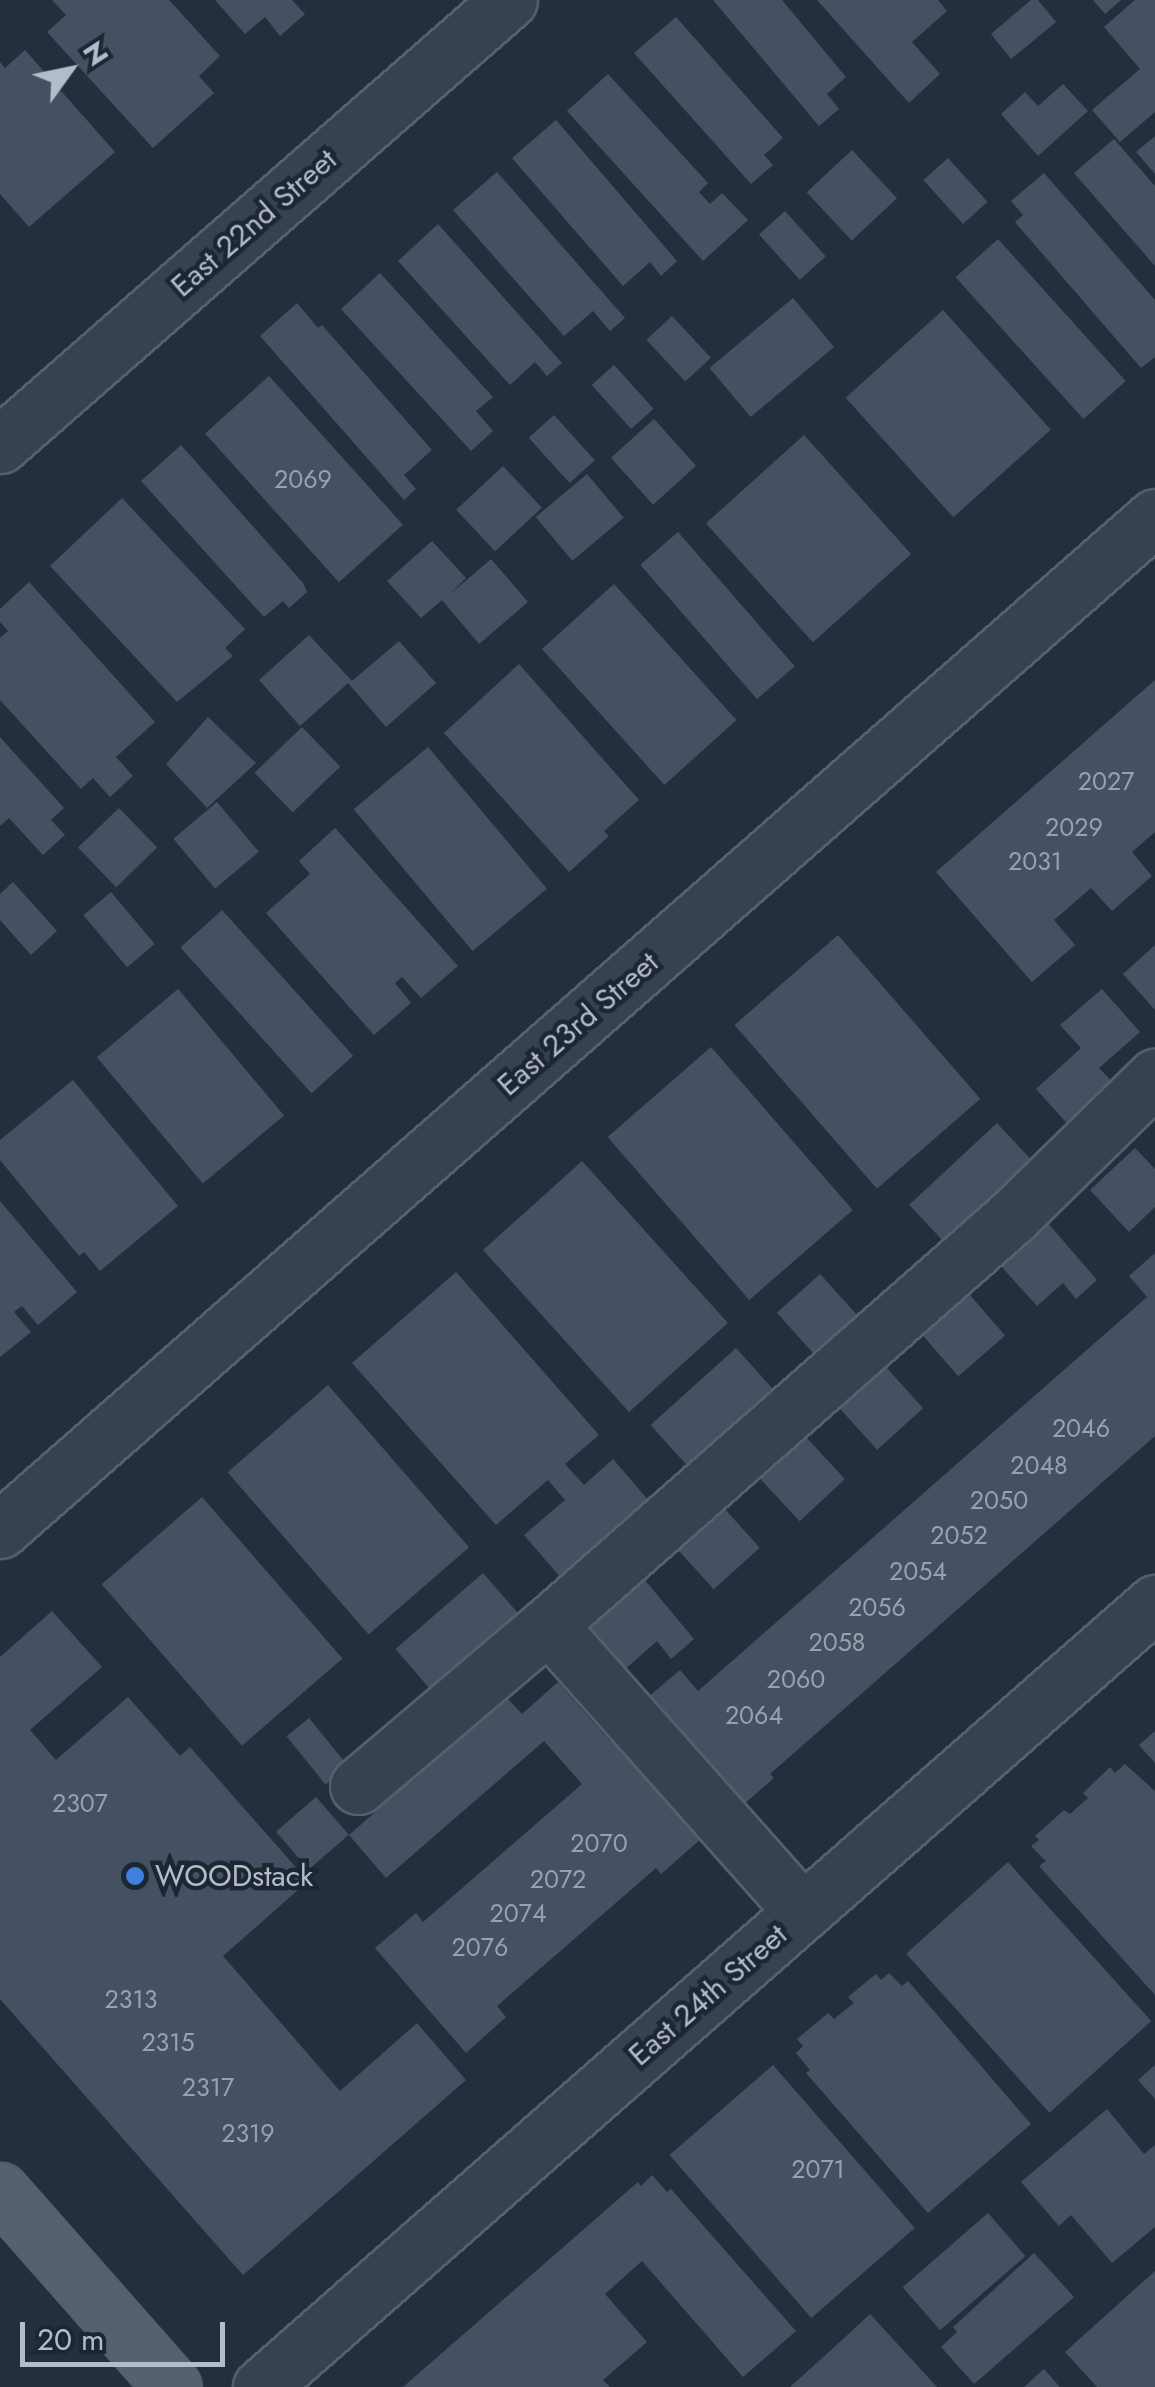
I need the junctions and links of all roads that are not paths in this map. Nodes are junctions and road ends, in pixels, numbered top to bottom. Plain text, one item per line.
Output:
1 (509, 0) edge
2 (0, 445) edge
3 (1155, 517) edge
4 (1155, 1077) edge
5 (0, 1530) edge
6 (1155, 1603) edge
7 (548, 1625) junction
8 (358, 1786) dead end
9 (803, 1912) junction
10 (0, 2191) edge
11 (173, 2387) edge
12 (261, 2387) edge

1 - 2 street, East 22nd Street
3 - 5 street, East 23rd Street
4 - 7 street
6 - 9 street, East 24th Street
7 - 8 street
7 - 9 street
9 - 12 street, East 24th Street
10 - 11 main road

